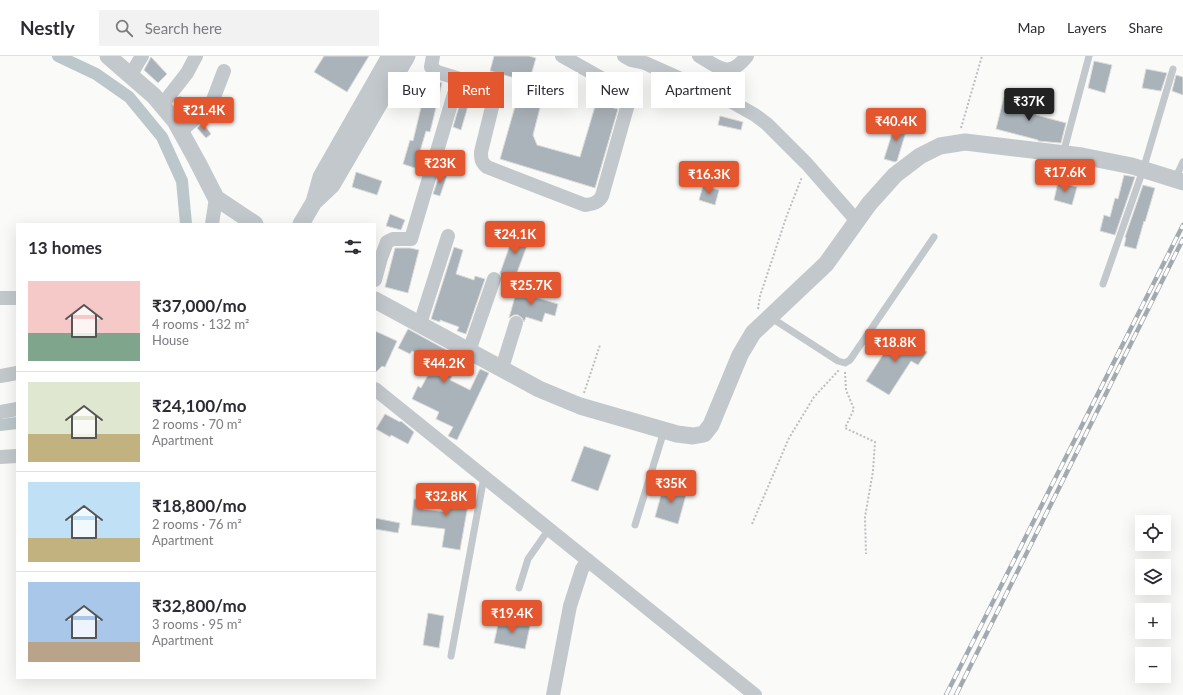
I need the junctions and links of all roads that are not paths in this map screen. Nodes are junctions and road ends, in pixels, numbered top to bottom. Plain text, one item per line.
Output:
1 (108, 56) edge
2 (142, 56) edge
3 (196, 56) edge
4 (390, 56) edge
5 (407, 56) edge
6 (433, 56) edge
7 (562, 56) edge
8 (626, 56) edge
9 (699, 56) edge
10 (747, 56) edge
11 (1089, 56) edge
12 (643, 60) edge
13 (1174, 69) dead end
14 (224, 71) dead end
15 (130, 76) junction
16 (162, 106) junction
17 (369, 107) junction
18 (450, 108) edge
19 (181, 131) junction
20 (1063, 154) junction
21 (1183, 162) edge
22 (1143, 170) junction
23 (1179, 180) edge
24 (216, 198) junction
25 (856, 220) junction
26 (212, 223) edge
27 (254, 223) edge
28 (302, 223) edge
29 (448, 236) dead end
30 (934, 237) dead end
31 (376, 276) edge
32 (494, 279) dead end
33 (1103, 284) dead end
34 (0, 298) edge
35 (16, 298) edge
36 (376, 301) edge
37 (764, 314) junction
38 (516, 323) dead end
39 (420, 324) junction
40 (469, 351) junction
41 (502, 368) junction
42 (16, 373) edge
43 (0, 376) edge
44 (376, 390) edge
45 (16, 409) edge
46 (0, 412) edge
47 (664, 431) junction
48 (16, 456) edge
49 (0, 457) edge
50 (484, 477) junction
51 (635, 525) dead end
52 (549, 529) junction
53 (588, 560) junction
54 (519, 588) dead end
55 (451, 656) dead end
56 (553, 695) edge
57 (755, 695) edge

1 - 15 street
2 - 15 street
3 - 16 street
4 - 17 street
5 - 17 street
6 - 7 street
8 - 12 street
9 - 10 street
11 - 20 lane
12 - 25 street
13 - 22 lane
14 - 19 street
15 - 16 street
16 - 19 street
17 - 28 street
18 - 31 street
19 - 24 street
20 - 22 street
20 - 25 street
21 - 23 lane
22 - 23 street
22 - 33 lane
24 - 26 street
24 - 27 street
25 - 37 street
29 - 39 street
30 - 37 lane
32 - 40 street
34 - 35 street
36 - 39 street
37 - 47 street
38 - 41 street
39 - 40 street
40 - 41 street
41 - 47 street
42 - 43 street
44 - 50 street
45 - 46 street
47 - 51 lane
48 - 49 street
50 - 52 street
50 - 55 lane
52 - 53 street
52 - 54 lane
53 - 56 street
53 - 57 street

